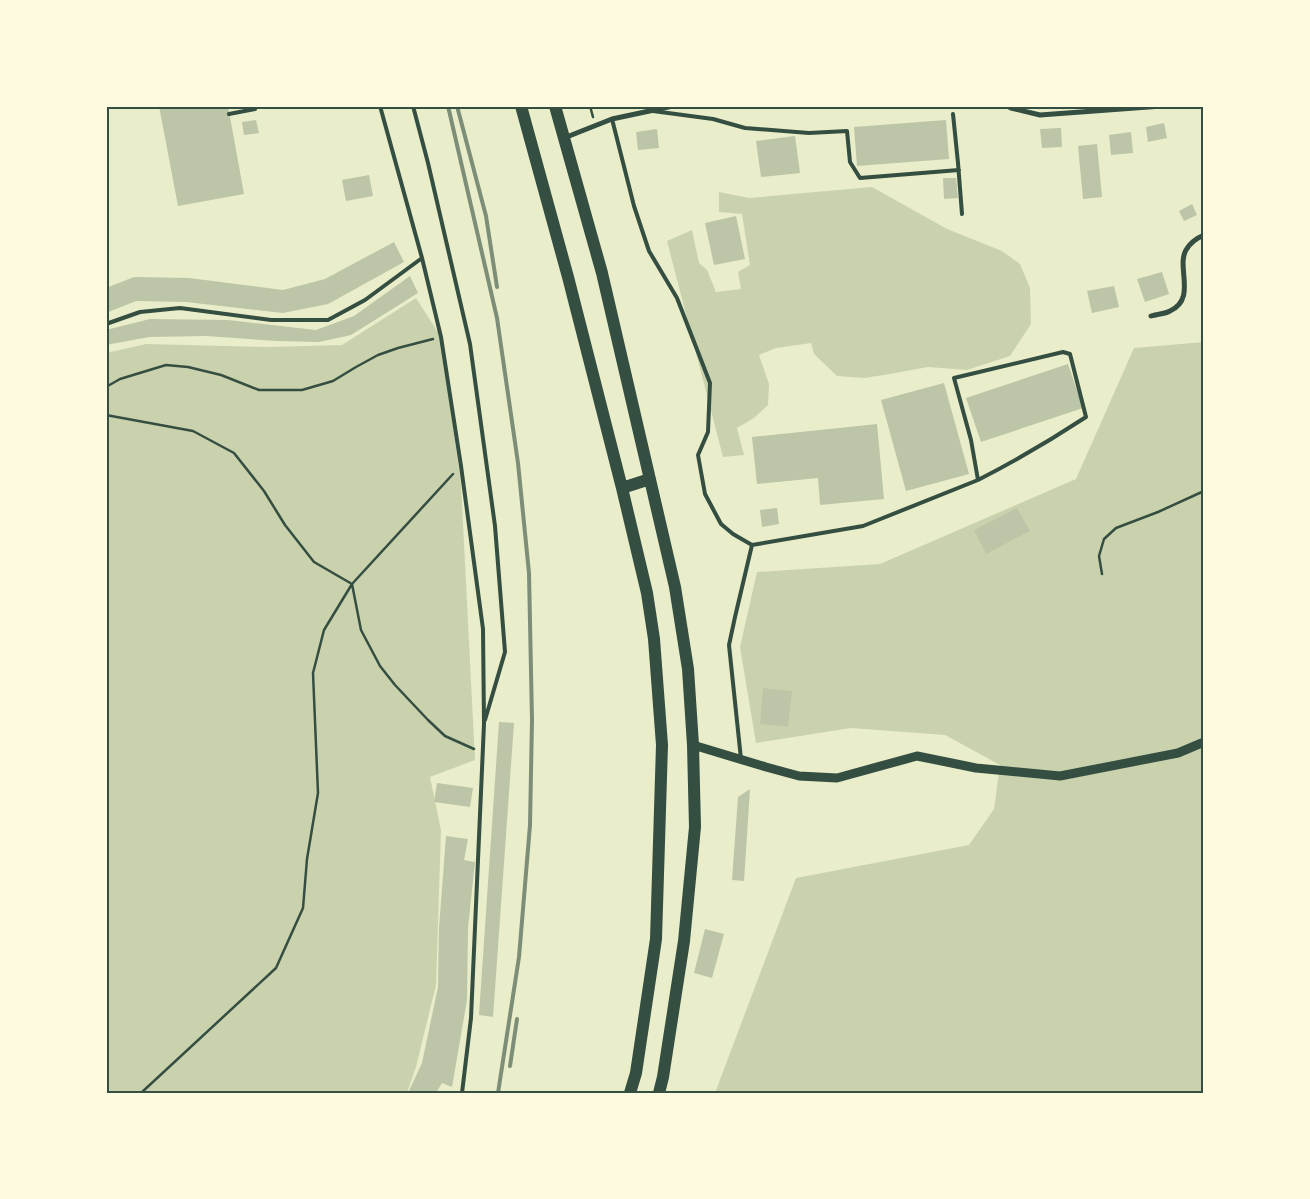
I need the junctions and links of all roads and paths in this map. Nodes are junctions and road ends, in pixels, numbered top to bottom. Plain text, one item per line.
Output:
1 (256, 106) edge
2 (380, 106) edge
3 (413, 106) edge
4 (521, 106) edge
5 (555, 106) edge
6 (673, 106) edge
7 (1007, 106) edge
8 (1162, 106) edge
9 (648, 111) junction
10 (229, 114) dead end
11 (953, 114) dead end
12 (612, 119) junction
13 (564, 138) junction
14 (959, 170) junction
15 (962, 214) dead end
16 (1204, 235) edge
17 (422, 258) junction
18 (1151, 316) dead end
19 (106, 324) edge
20 (441, 337) junction
21 (106, 387) edge
22 (106, 415) edge
23 (461, 466) junction
24 (650, 479) junction
25 (978, 480) junction
26 (622, 488) junction
27 (1204, 491) edge
28 (752, 545) junction
29 (1102, 574) dead end
30 (352, 584) junction
31 (484, 724) junction
32 (1204, 742) edge
33 (693, 745) junction
34 (483, 753) junction
35 (741, 759) junction
36 (142, 1093) edge
37 (462, 1093) edge
38 (630, 1093) edge
39 (659, 1093) edge

1 - 10 lane
2 - 17 lane
3 - 31 lane
4 - 26 highway
5 - 13 highway
6 - 9 street
7 - 8 street
9 - 12 street
9 - 14 lane
11 - 14 lane
12 - 13 street
12 - 28 lane
13 - 24 highway
14 - 15 lane
16 - 18 street
17 - 19 lane
17 - 20 lane
20 - 21 path
20 - 23 lane
22 - 30 path
23 - 30 path
23 - 31 lane
24 - 26 highway
24 - 33 highway
25 - 25 lane
25 - 28 lane
26 - 38 highway
27 - 29 path
28 - 35 lane
30 - 34 path
30 - 36 path
31 - 34 lane
32 - 35 street
33 - 35 street
33 - 39 highway
34 - 37 lane

